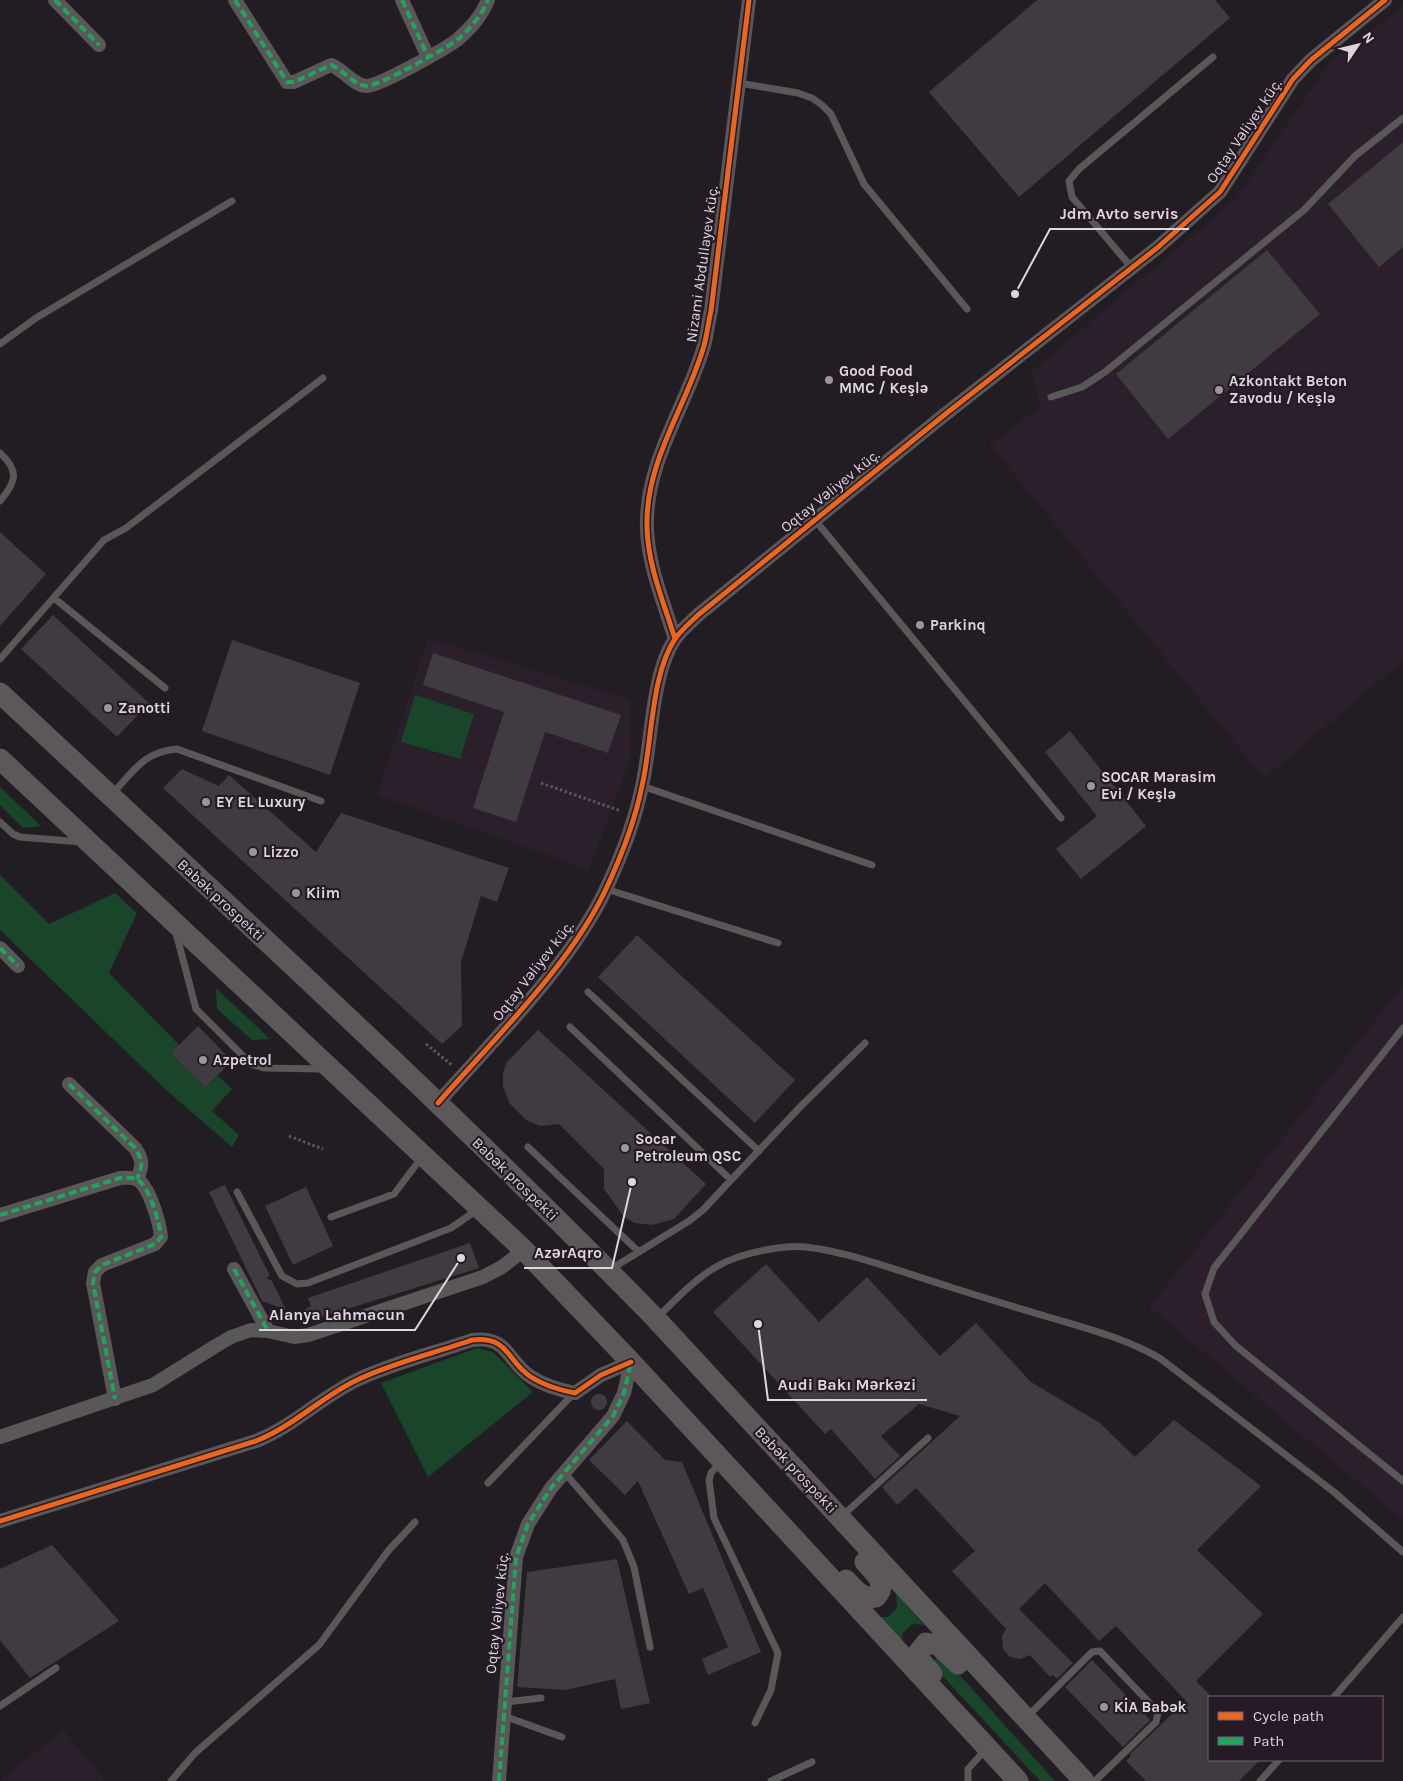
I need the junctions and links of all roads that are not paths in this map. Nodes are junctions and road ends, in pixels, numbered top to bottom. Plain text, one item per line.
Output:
1 (55, 0) edge
2 (235, 0) edge
3 (402, 0) edge
4 (488, 0) edge
5 (749, 0) edge
6 (1385, 0) edge
7 (99, 45) dead end
8 (428, 57) junction
9 (1213, 57) dead end
10 (738, 83) junction
11 (1403, 118) edge
12 (232, 200) dead end
13 (1132, 268) junction
14 (967, 309) dead end
15 (0, 344) edge
16 (323, 378) dead end
17 (1051, 397) dead end
18 (0, 453) edge
19 (0, 501) edge
20 (815, 520) junction
21 (54, 598) junction
22 (675, 639) junction
23 (0, 659) edge
24 (165, 688) dead end
25 (0, 693) edge
26 (0, 759) edge
27 (642, 786) junction
28 (110, 796) junction
29 (320, 801) dead end
30 (1062, 818) dead end
31 (0, 822) edge
32 (88, 843) junction
33 (872, 865) dead end
34 (606, 889) junction
35 (174, 923) junction
36 (778, 943) dead end
37 (0, 948) edge
38 (18, 966) dead end
39 (588, 992) dead end
40 (570, 1027) dead end
41 (1403, 1028) edge
42 (865, 1043) dead end
43 (332, 1069) junction
44 (69, 1084) dead end
45 (438, 1103) junction
46 (528, 1147) dead end
47 (759, 1151) junction
48 (423, 1155) junction
49 (138, 1179) junction
50 (732, 1180) junction
51 (237, 1192) dead end
52 (480, 1208) junction
53 (0, 1215) edge
54 (331, 1217) dead end
55 (524, 1250) junction
56 (639, 1252) junction
57 (234, 1269) dead end
58 (609, 1270) junction
59 (656, 1319) junction
60 (268, 1331) junction
61 (631, 1362) junction
62 (575, 1393) junction
63 (115, 1399) junction
64 (0, 1437) edge
65 (928, 1438) dead end
66 (722, 1461) junction
67 (564, 1472) junction
68 (1403, 1481) edge
69 (488, 1483) dead end
70 (808, 1483) junction
71 (840, 1518) junction
72 (0, 1521) edge
73 (415, 1522) dead end
74 (1403, 1552) edge
75 (1403, 1617) edge
76 (650, 1647) dead end
77 (56, 1668) dead end
78 (1335, 1696) edge
79 (541, 1698) dead end
80 (0, 1706) edge
81 (504, 1709) junction
82 (1026, 1719) junction
83 (755, 1723) dead end
84 (562, 1737) dead end
85 (987, 1748) junction
86 (1278, 1761) edge
87 (812, 1762) dead end
88 (172, 1781) edge
89 (499, 1781) edge
90 (771, 1781) edge
91 (968, 1781) edge
92 (1018, 1781) edge
93 (1025, 1781) edge
94 (1064, 1781) edge
95 (1084, 1781) edge
96 (1094, 1781) edge
97 (1260, 1781) edge

1 - 7 street
2 - 8 street
3 - 8 street
4 - 8 street
5 - 10 street, Nizami Abdullayev küç.
6 - 13 street, Oqtay Vəliyev küç.
9 - 13 lane
10 - 14 lane
10 - 22 street, Nizami Abdullayev küç.
11 - 17 lane
12 - 15 lane
13 - 20 street, Oqtay Vəliyev küç.
16 - 21 lane
18 - 19 lane
20 - 22 street, Oqtay Vəliyev küç.
20 - 30 lane
21 - 23 lane
21 - 24 lane
22 - 27 street, Oqtay Vəliyev küç.
25 - 28 main road, Babək prospekti
26 - 32 main road
27 - 33 lane
27 - 34 street, Oqtay Vəliyev küç.
28 - 29 lane
28 - 45 main road, Babək prospekti
31 - 32 lane
32 - 35 main road
34 - 36 lane
34 - 45 street, Oqtay Vəliyev küç.
35 - 43 main road
35 - 43 lane
37 - 38 street
39 - 47 lane
40 - 50 lane
41 - 68 lane
42 - 47 lane
43 - 48 main road
44 - 49 street
45 - 58 main road, Babək prospekti
46 - 56 lane
47 - 50 lane
48 - 52 main road
48 - 54 lane
49 - 53 street
49 - 63 street
50 - 56 lane
51 - 52 lane
52 - 55 main road
55 - 60 street
55 - 61 main road
56 - 58 lane
57 - 60 street
58 - 59 main road, Babək prospekti
59 - 70 main road, Babək prospekti
59 - 74 lane
60 - 63 street
61 - 62 street
61 - 66 main road
61 - 67 street, Oqtay Vəliyev küç.
62 - 69 lane
62 - 72 street
63 - 64 street
65 - 71 lane
66 - 70 main road
66 - 83 lane
66 - 85 main road
67 - 76 lane
67 - 81 street, Oqtay Vəliyev küç.
70 - 71 main road, Babək prospekti
71 - 82 main road, Babək prospekti
73 - 88 lane
75 - 78 lane
77 - 80 lane
79 - 81 lane
81 - 84 lane
81 - 89 street, Oqtay Vəliyev küç.
82 - 95 main road, Babək prospekti
82 - 96 lane
85 - 91 lane
85 - 92 main road
86 - 97 lane
87 - 90 lane
93 - 94 main road

